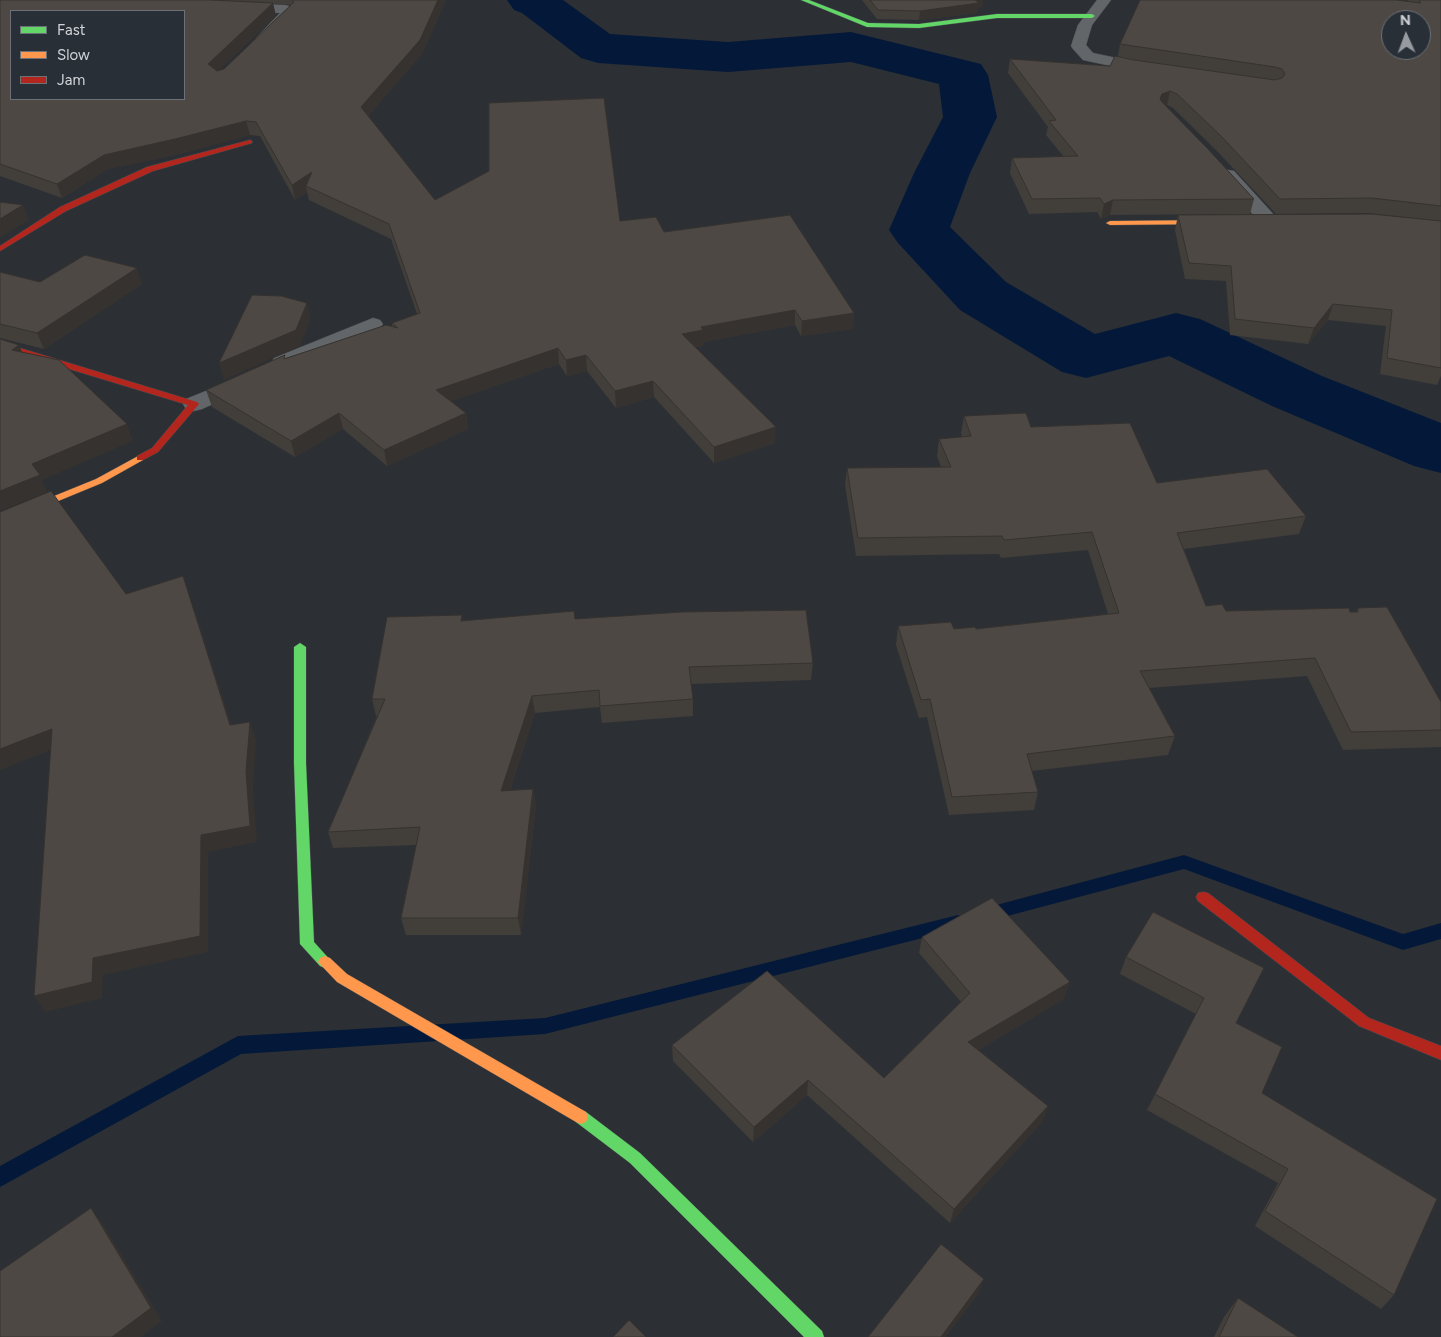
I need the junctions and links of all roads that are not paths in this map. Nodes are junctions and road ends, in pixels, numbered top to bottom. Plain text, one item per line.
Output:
1 (200, 0) edge
2 (263, 0) edge
3 (804, 0) edge
4 (1104, 0) edge
5 (231, 9) junction
6 (1092, 16) junction
7 (254, 46) edge
8 (1160, 71) edge
9 (250, 142) edge
10 (1218, 164) edge
11 (1229, 221) edge
12 (1249, 221) edge
13 (1274, 221) joint
14 (1110, 223) edge
15 (0, 249) edge
16 (373, 324) dead end
17 (0, 346) edge
18 (194, 404) junction
19 (0, 522) edge
20 (300, 647) dead end
21 (1203, 897) dead end
22 (1441, 1053) edge
23 (816, 1337) edge

1 - 5 street
2 - 5 street
3 - 6 street
4 - 6 street
5 - 7 street
6 - 8 street
9 - 15 street
10 - 13 street
11 - 14 street
12 - 13 street
16 - 18 street
17 - 18 street
18 - 19 street
20 - 23 street
21 - 22 street

